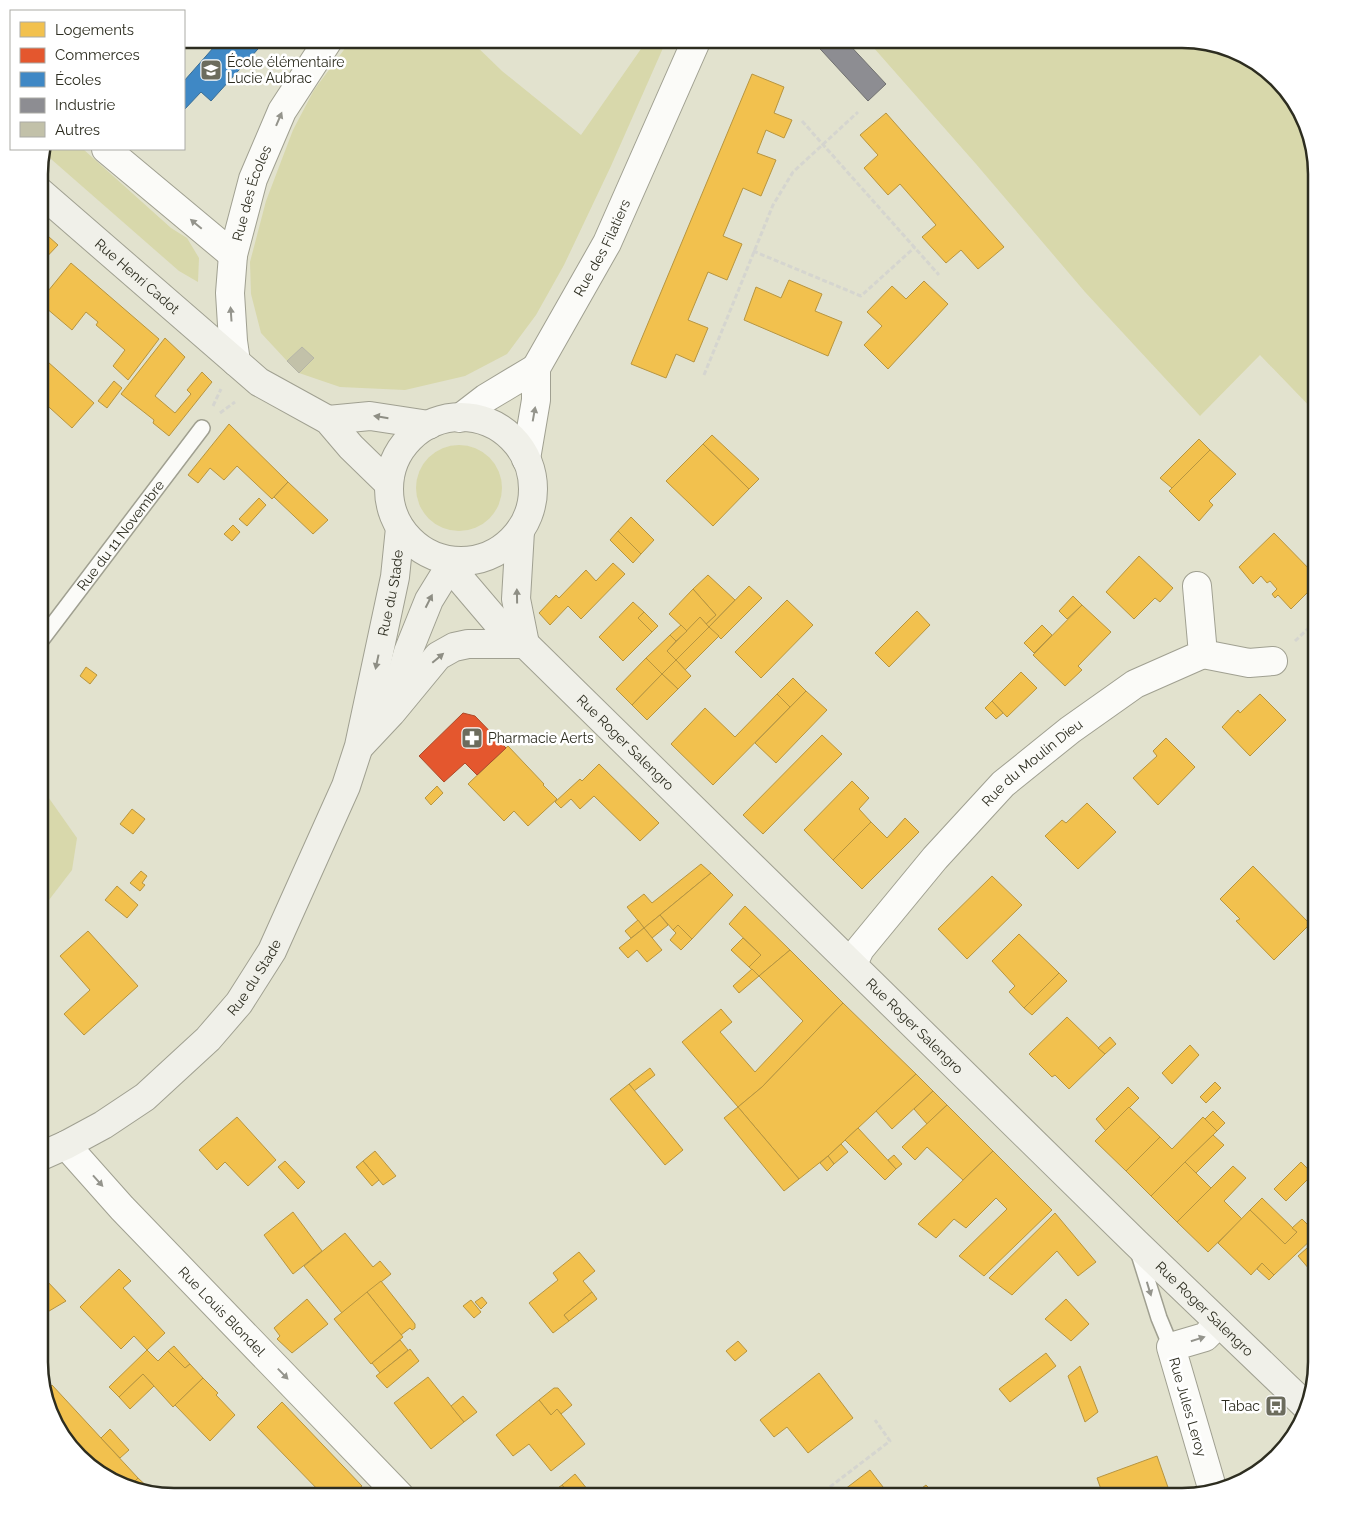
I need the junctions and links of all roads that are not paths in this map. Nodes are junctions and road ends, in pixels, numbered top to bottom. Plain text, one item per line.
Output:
1 (323, 48) edge
2 (693, 48) edge
3 (107, 150) edge
4 (48, 199) edge
5 (233, 255) junction
6 (236, 362) junction
7 (536, 368) junction
8 (460, 418) junction
9 (328, 420) junction
10 (429, 425) junction
11 (202, 428) road end
12 (526, 459) junction
13 (389, 484) junction
14 (400, 528) junction
15 (520, 531) junction
16 (455, 561) junction
17 (1197, 586) dead end
18 (48, 631) edge
19 (524, 644) junction
20 (1203, 654) junction
21 (1273, 661) dead end
22 (391, 713) junction
23 (359, 746) junction
24 (853, 964) junction
25 (66, 1145) junction
26 (48, 1153) edge
27 (1135, 1242) junction
28 (1219, 1323) junction
29 (1171, 1347) junction
30 (1301, 1401) edge
31 (1211, 1484) edge
32 (392, 1488) edge

5 -> 1 street, Rue des Écoles
2 - 7 street, Rue des Filatiers
5 -> 3 street
4 - 6 main road, Rue Henri Cadot
6 -> 5 street, Rue des Écoles
6 - 9 main road, Rue Henri Cadot
7 - 8 street
12 -> 7 street, Rue des Filatiers
8 - 10 main road
8 - 12 main road
10 -> 9 main road
9 - 13 main road
10 - 13 main road
11 - 18 lane, Rue du 11 Novembre
12 - 15 main road
13 - 14 main road
14 - 16 main road
14 -> 23 main road, Rue du Stade
15 - 16 main road
19 -> 15 main road
16 - 19 main road, Rue Roger Salengro
22 -> 16 main road, Rue du Stade
17 - 20 street
22 -> 19 main road, Rue du Stade
19 - 24 main road, Rue Roger Salengro
20 - 21 street
20 - 24 street, Rue du Moulin Dieu
22 - 23 main road, Rue du Stade
23 - 25 main road, Rue du Stade
24 - 27 main road, Rue Roger Salengro
25 - 26 main road
25 -> 32 street, Rue Louis Blondel
27 - 28 main road, Rue Roger Salengro
27 -> 29 lane
29 -> 28 street, Rue Jules Leroy
28 - 30 main road, Rue Roger Salengro
29 - 31 street, Rue Jules Leroy

